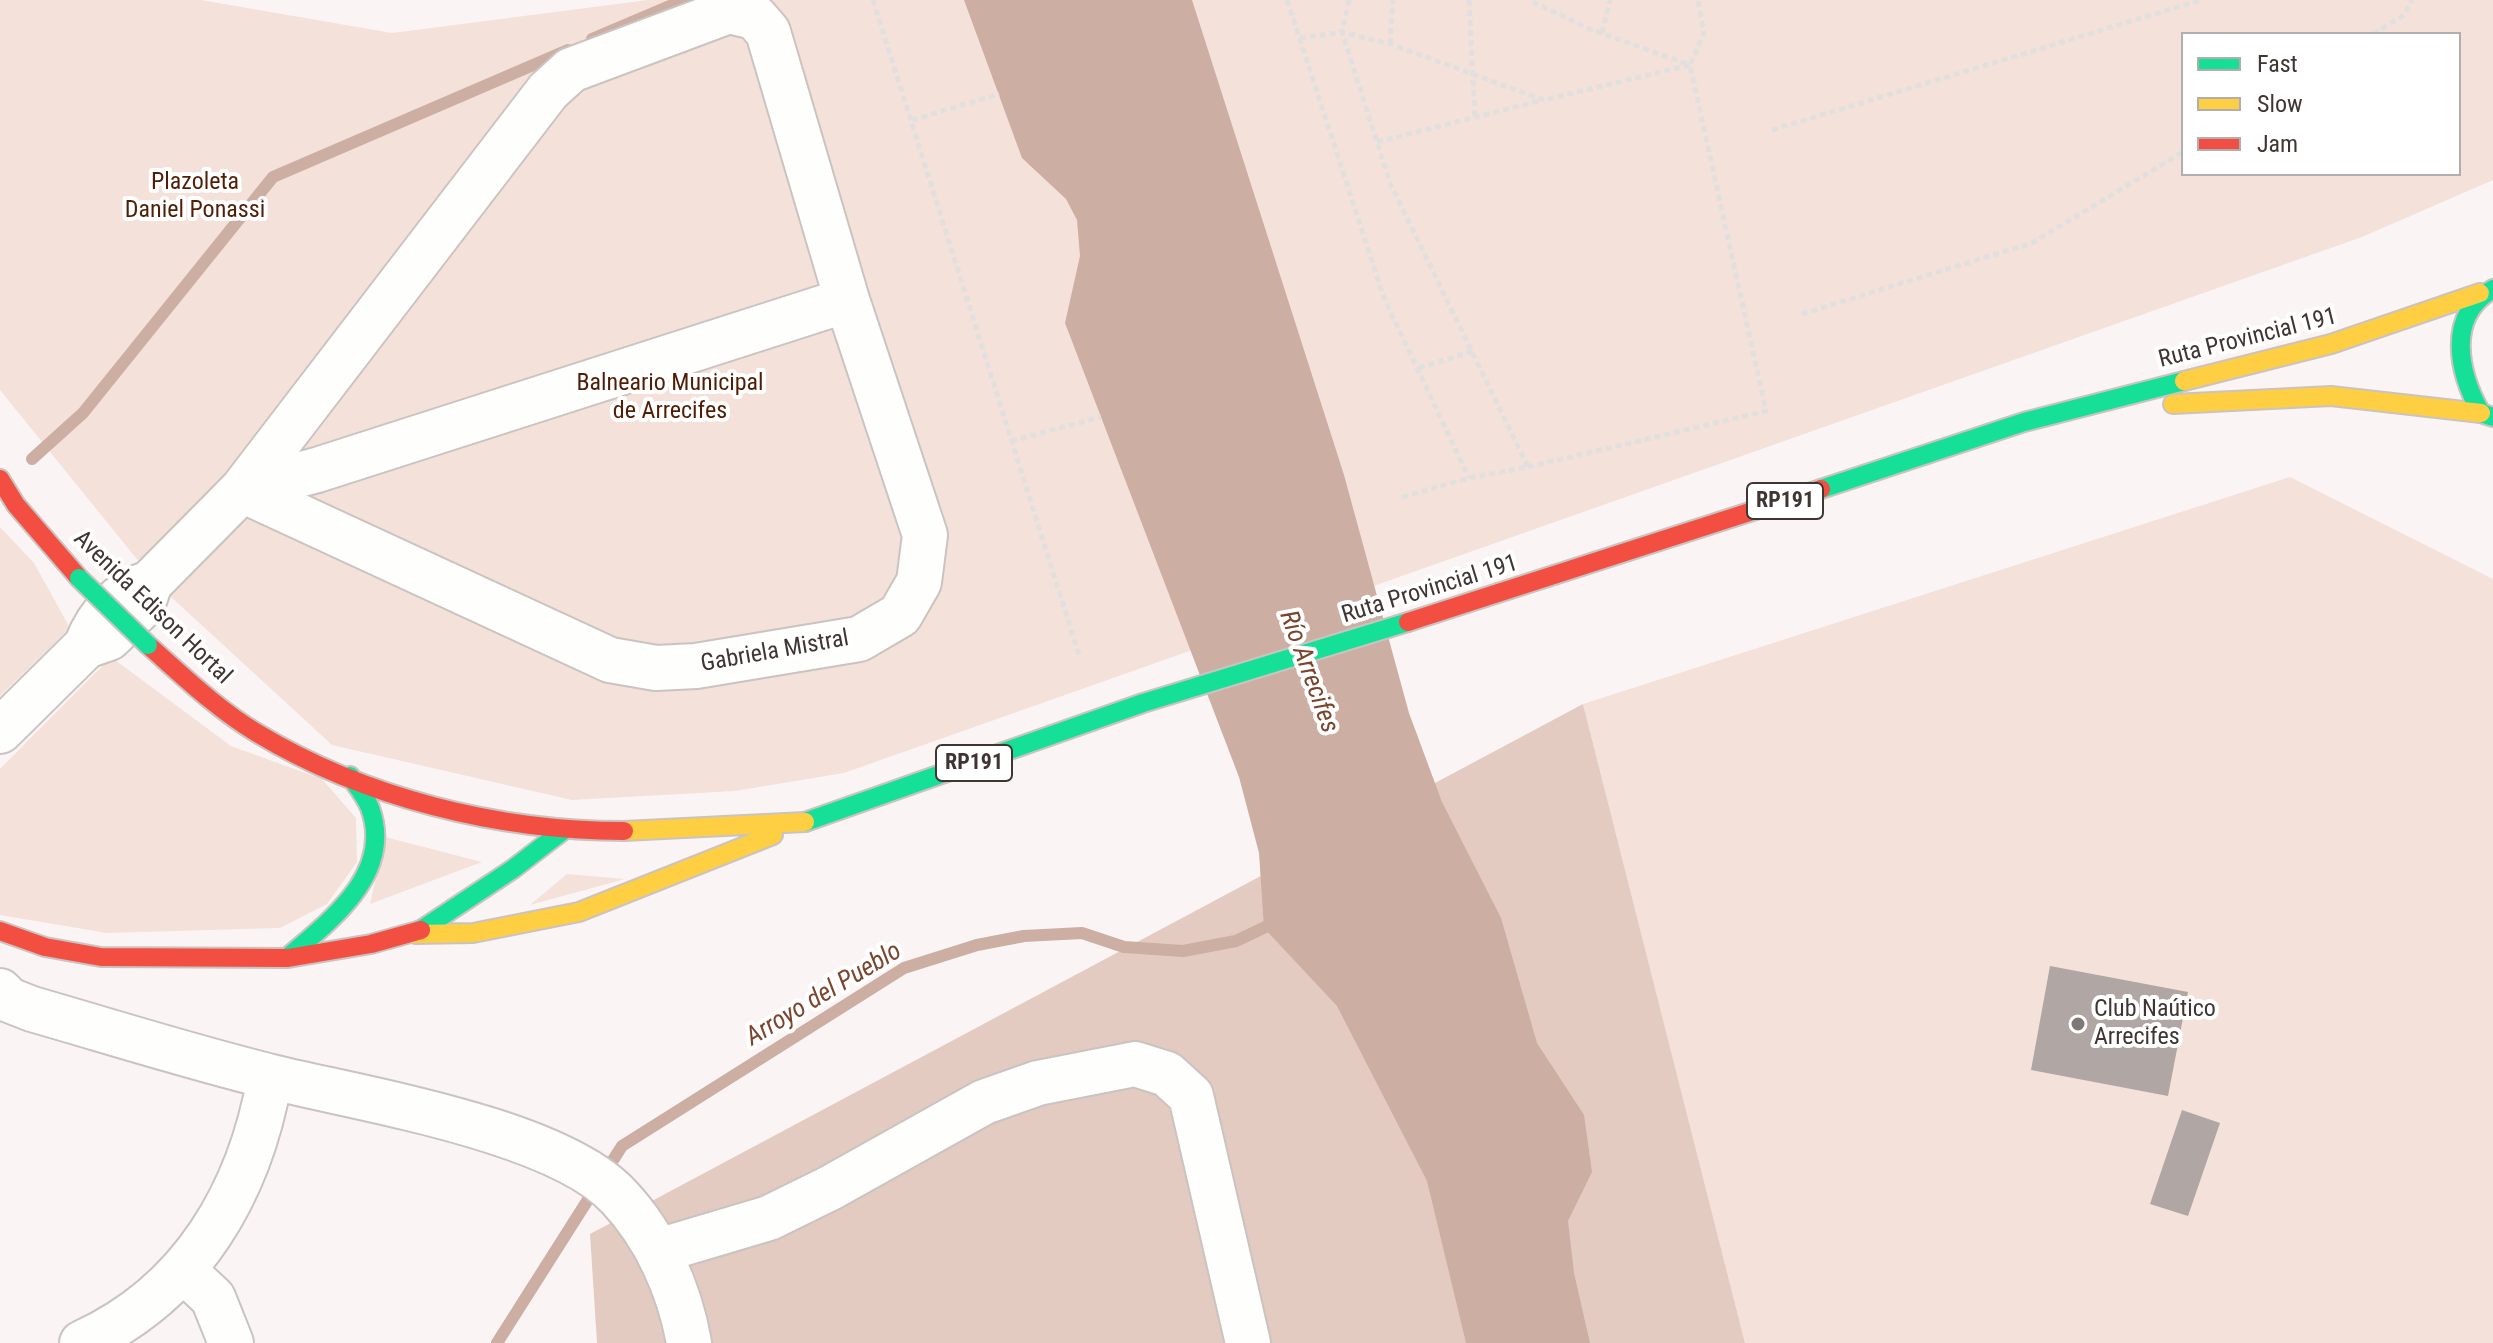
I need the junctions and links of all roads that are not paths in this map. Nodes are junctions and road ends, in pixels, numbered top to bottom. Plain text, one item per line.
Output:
1 (760, 8) edge
2 (2487, 291) edge
3 (847, 300) junction
4 (2487, 415) edge
5 (2024, 422) junction
6 (0, 479) edge
7 (242, 490) junction
8 (0, 731) edge
9 (350, 776) junction
10 (805, 822) junction
11 (565, 829) junction
12 (0, 931) edge
13 (415, 934) junction
14 (288, 958) junction
15 (0, 991) edge
16 (270, 1077) junction
17 (658, 1251) junction
18 (184, 1271) junction
19 (680, 1336) edge
20 (82, 1343) edge
21 (231, 1343) edge
22 (1248, 1343) edge

1 - 3 street, Gabriela Mistral
1 - 7 street, Gabriela Mistral
2 - 4 main road, RP191
2 - 5 main road, Ruta Provincial 191 / RP191
3 - 7 street
3 - 7 street, Gabriela Mistral
4 - 5 main road, Ruta Provincial 191 / RP191
5 - 10 main road, Ruta Provincial 191 / RP191
6 - 9 main road, Avenida Edison Hortal / RP191, bridge
7 - 8 street, Gabriela Mistral
9 - 11 main road, Avenida Edison Hortal / RP191
9 - 14 main road
10 - 11 main road, Avenida Edison Hortal / RP191
10 - 13 main road, Ruta Provincial 191
11 - 13 main road
12 - 14 main road
13 - 14 main road
15 - 16 street
16 - 17 street
16 - 18 street
17 - 19 street
17 - 22 street
18 - 20 street
18 - 21 street

